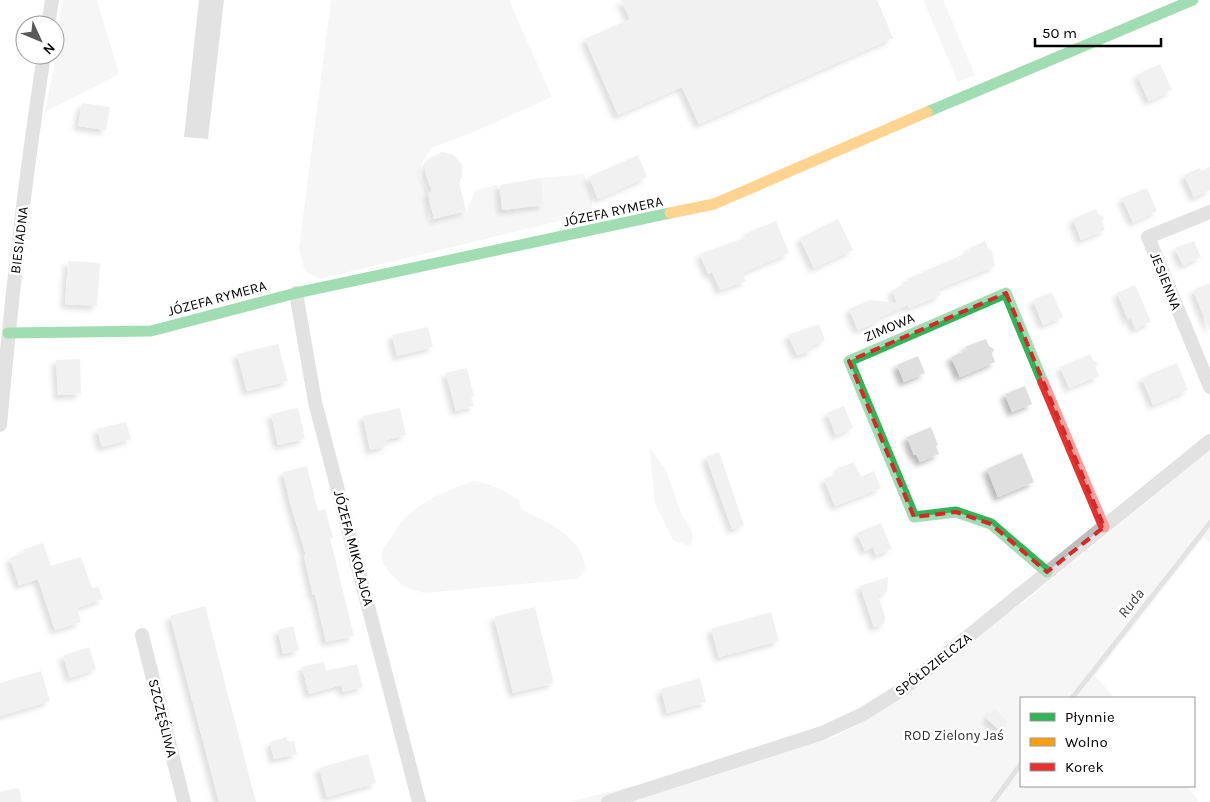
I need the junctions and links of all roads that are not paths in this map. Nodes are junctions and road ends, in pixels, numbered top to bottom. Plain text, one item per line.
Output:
1 (52, 0) edge
2 (1193, 0) edge
3 (50, 15) edge
4 (42, 65) edge
5 (1210, 212) edge
6 (296, 293) junction
7 (8, 334) junction
8 (1210, 387) edge
9 (0, 425) edge
10 (1210, 440) edge
11 (1104, 526) junction
12 (1047, 572) junction
13 (142, 635) dead end
14 (184, 802) edge
15 (419, 802) edge
16 (608, 802) edge

1 - 3 street
2 - 6 street, JÓZEFA RYMERA
4 - 7 street, BIESIADNA
5 - 8 street, JESIENNA
6 - 7 street, JÓZEFA RYMERA
6 - 15 street, JÓZEFA MIKOŁAJCA
7 - 9 street, BIESIADNA
10 - 11 street, SPÓŁDZIELCZA
11 - 12 street, SPÓŁDZIELCZA
11 - 12 street, ZIMOWA
12 - 16 street, SPÓŁDZIELCZA
13 - 14 street, SZCZĘŚLIWA

